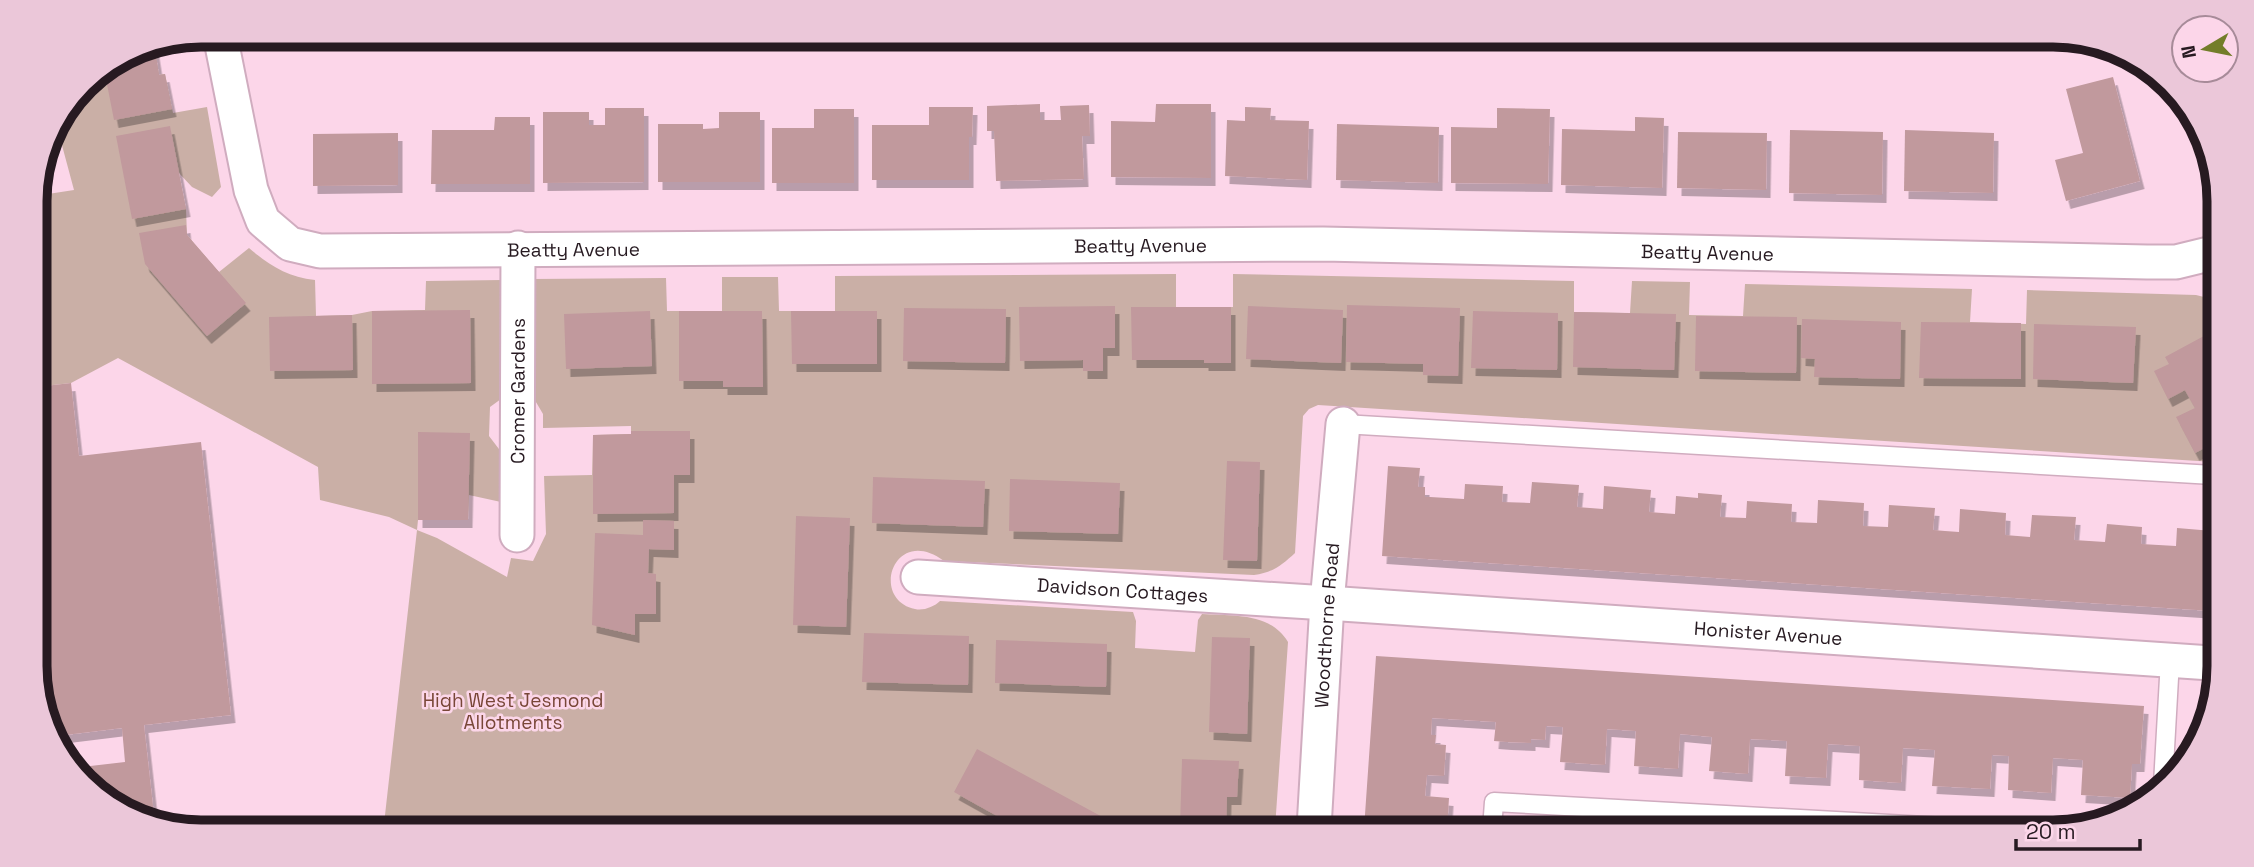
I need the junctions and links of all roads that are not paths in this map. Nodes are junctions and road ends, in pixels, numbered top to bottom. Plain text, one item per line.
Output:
1 (223, 48) edge
2 (519, 248) junction
3 (2207, 254) edge
4 (1343, 424) joint
5 (2207, 475) edge
6 (517, 535) dead end
7 (918, 577) dead end
8 (1327, 603) junction
9 (2170, 660) junction
10 (2207, 663) edge
11 (2164, 771) edge
12 (1314, 819) edge
13 (1493, 819) edge
14 (1802, 819) edge

1 - 2 street, Beatty Avenue
2 - 3 street, Beatty Avenue
2 - 6 street, Cromer Gardens
4 - 5 lane
4 - 8 street, Woodthorne Road
7 - 8 street, Davidson Cottages
8 - 9 street, Honister Avenue
8 - 12 street, Woodthorne Road
9 - 10 street, Honister Avenue
9 - 11 lane
13 - 14 lane

